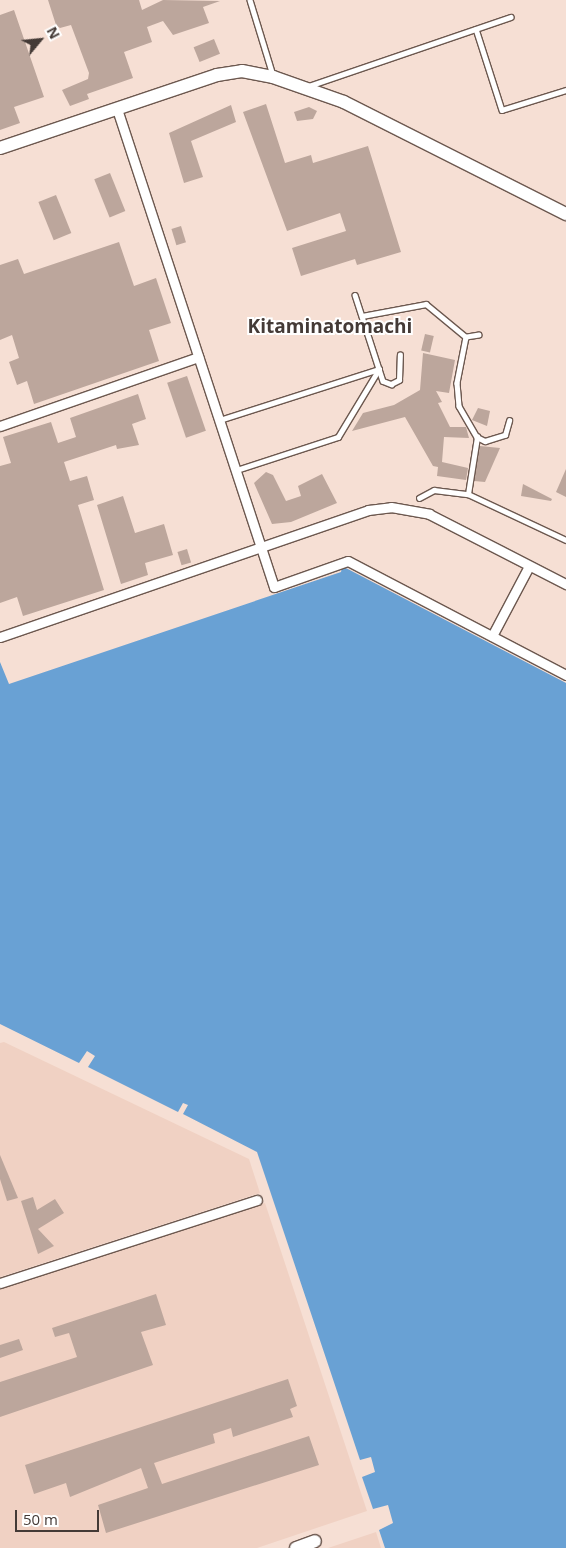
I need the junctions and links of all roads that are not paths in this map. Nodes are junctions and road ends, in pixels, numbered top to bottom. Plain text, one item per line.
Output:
1 (250, 0) edge
2 (511, 17) dead end
3 (476, 29) junction
4 (273, 76) junction
5 (304, 88) junction
6 (566, 90) edge
7 (117, 109) junction
8 (0, 148) edge
9 (566, 214) edge
10 (355, 295) dead end
11 (362, 316) junction
12 (479, 335) dead end
13 (466, 337) junction
14 (400, 355) dead end
15 (198, 358) junction
16 (379, 368) junction
17 (220, 420) junction
18 (509, 421) dead end
19 (0, 426) edge
20 (477, 437) junction
21 (237, 470) junction
22 (468, 494) junction
23 (419, 498) dead end
24 (566, 540) edge
25 (264, 547) junction
26 (529, 566) junction
27 (566, 584) edge
28 (492, 636) junction
29 (0, 637) edge
30 (566, 675) edge
31 (256, 1200) dead end
32 (0, 1284) edge
33 (315, 1542) dead end
34 (296, 1548) edge

1 - 4 lane
2 - 3 lane
3 - 5 lane
3 - 6 lane
4 - 5 street
4 - 7 street
5 - 9 street
7 - 8 street
7 - 15 street
10 - 11 lane
11 - 13 lane
11 - 16 lane
12 - 13 lane
13 - 20 lane
14 - 16 lane
15 - 17 street
15 - 19 street
16 - 17 lane
16 - 21 lane
17 - 21 street
18 - 20 lane
20 - 22 lane
21 - 25 street
22 - 23 lane
22 - 24 lane
25 - 26 street
25 - 28 street
25 - 29 street
26 - 27 street
26 - 28 street
28 - 30 street
31 - 32 street
33 - 34 street

